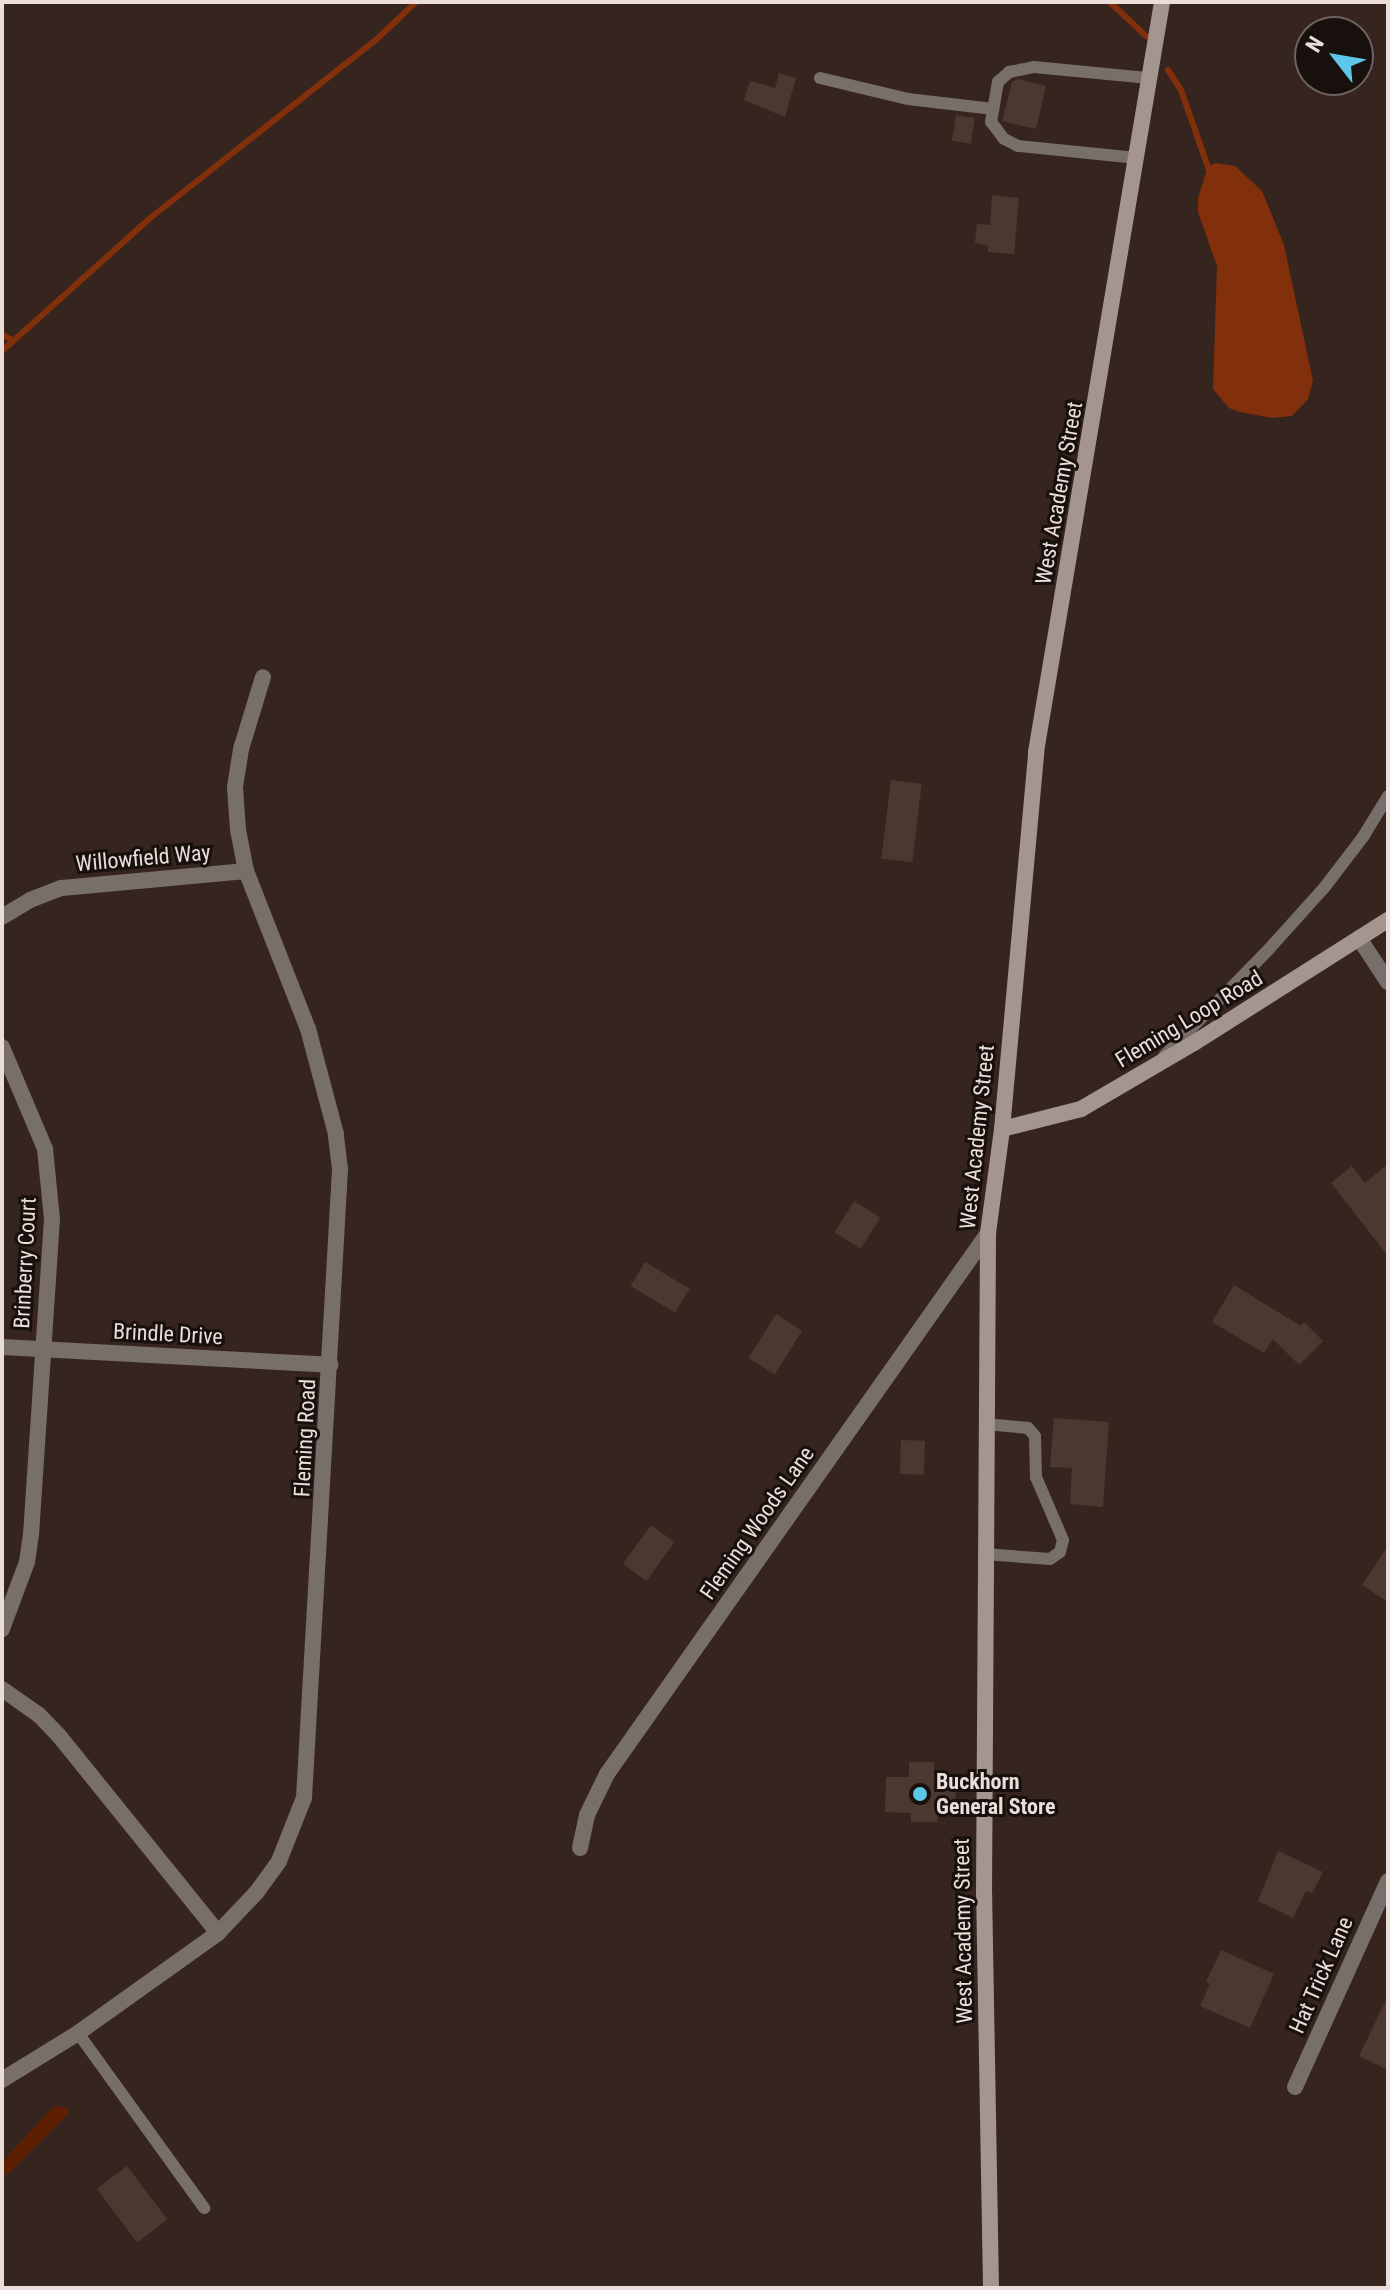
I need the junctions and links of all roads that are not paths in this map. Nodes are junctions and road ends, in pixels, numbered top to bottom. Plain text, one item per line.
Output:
1 (1162, 2) edge
2 (820, 78) dead end
3 (1149, 78) junction
4 (993, 109) junction
5 (1137, 158) junction
6 (263, 677) dead end
7 (1388, 796) edge
8 (246, 871) junction
9 (2, 917) edge
10 (1388, 920) edge
11 (1359, 938) junction
12 (1388, 982) edge
13 (2, 1047) edge
14 (1154, 1066) junction
15 (1002, 1129) junction
16 (988, 1233) junction
17 (2, 1347) edge
18 (43, 1349) junction
19 (331, 1365) junction
20 (985, 1424) junction
21 (984, 1554) junction
22 (2, 1629) edge
23 (2, 1689) edge
24 (580, 1848) dead end
25 (1388, 1881) edge
26 (1382, 1908) edge
27 (218, 1933) junction
28 (78, 2033) junction
29 (2, 2080) edge
30 (1295, 2087) dead end
31 (204, 2208) dead end
32 (991, 2288) edge

1 - 3 main road, West Academy Street
2 - 4 lane
3 - 4 lane
3 - 5 main road, West Academy Street
4 - 5 lane
5 - 15 main road, West Academy Street
6 - 8 street, Fleming Road
7 - 14 lane
8 - 9 street, Willowfield Way
8 - 19 street, Fleming Road
10 - 11 main road, Fleming Loop Road
11 - 12 street
11 - 14 main road, Fleming Loop Road
13 - 18 street, Brinberry Court
14 - 15 main road, Fleming Loop Road
15 - 16 main road, West Academy Street
16 - 20 main road, West Academy Street
16 - 24 street, Fleming Woods Lane
17 - 18 street, Brindle Drive
18 - 19 street, Brindle Drive
18 - 22 street, Brinberry Court
19 - 27 street, Fleming Road
20 - 21 main road, West Academy Street
20 - 21 lane
21 - 32 main road, West Academy Street
23 - 27 street
25 - 26 street, Hat Trick Lane
26 - 30 street, Hat Trick Lane
27 - 28 street, Fleming Road
28 - 29 street, Fleming Road
28 - 31 lane

